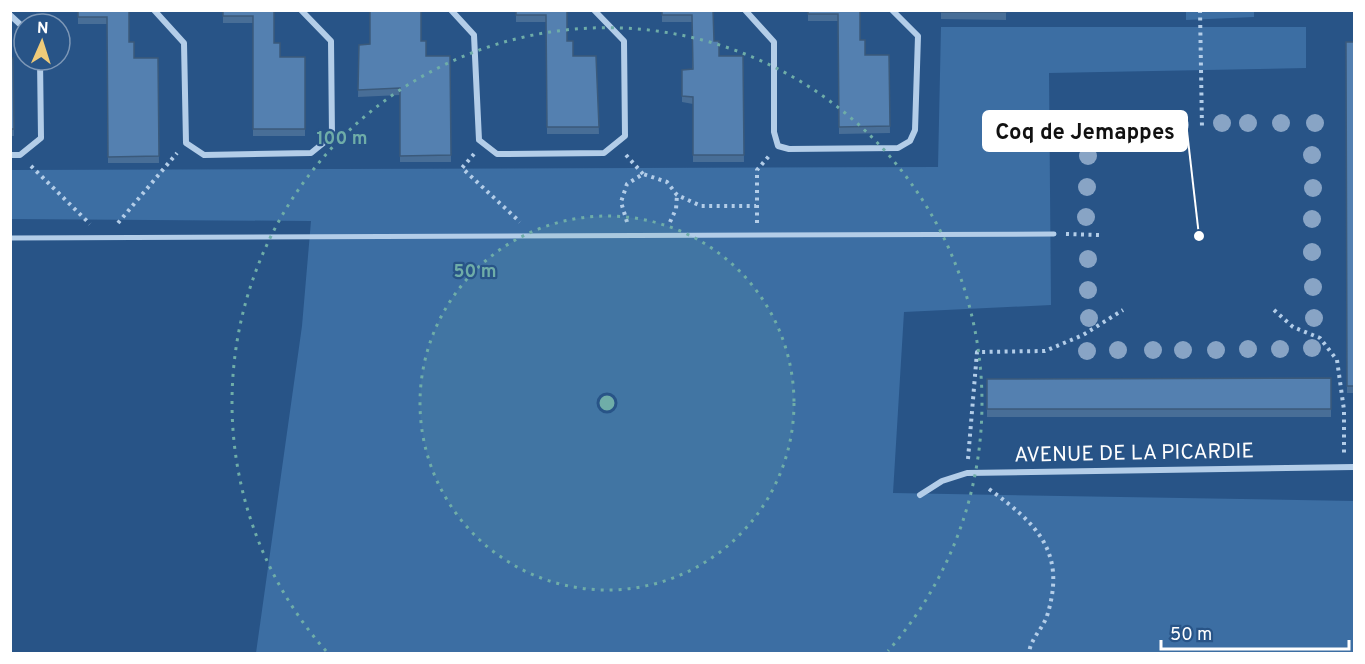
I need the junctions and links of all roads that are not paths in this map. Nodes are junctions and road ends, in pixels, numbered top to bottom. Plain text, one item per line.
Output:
1 (154, 10) edge
2 (301, 10) edge
3 (451, 10) edge
4 (594, 10) edge
5 (745, 10) edge
6 (892, 10) edge
7 (40, 72) edge
8 (10, 155) edge
9 (1054, 234) road end
10 (10, 238) edge
11 (1354, 467) edge
12 (920, 495) dead end

1 - 2 street
3 - 4 street
5 - 6 street
7 - 8 street
9 - 10 street
11 - 12 street, AVENUE DE LA PICARDIE

